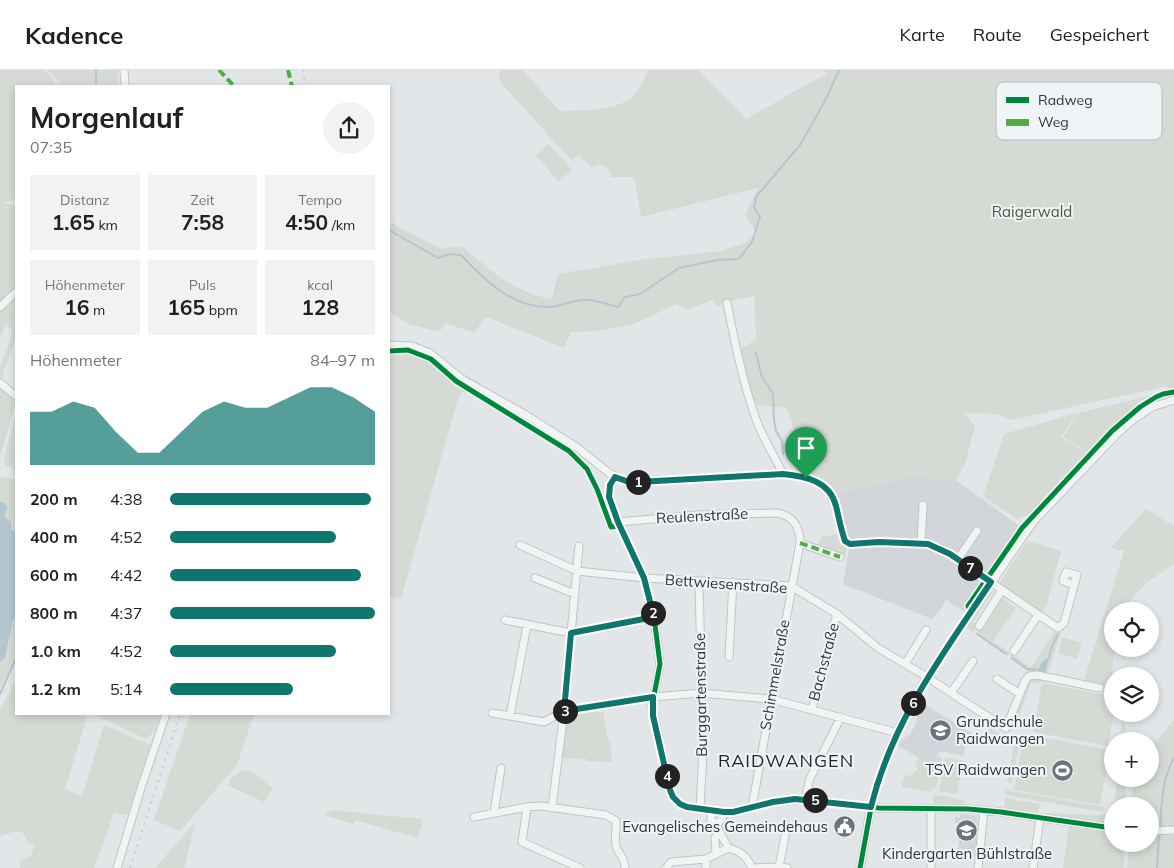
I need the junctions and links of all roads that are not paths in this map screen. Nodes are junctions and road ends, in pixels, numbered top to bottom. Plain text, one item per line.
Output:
1 (124, 70) edge
2 (125, 85) edge
3 (15, 293) edge
4 (727, 303) dead end
5 (0, 307) edge
6 (390, 345) edge
7 (0, 383) edge
8 (15, 395) edge
9 (1174, 400) edge
10 (783, 474) junction
11 (615, 477) junction
12 (923, 505) dead end
13 (618, 522) junction
14 (977, 531) dead end
15 (800, 543) junction
16 (921, 543) junction
17 (520, 545) dead end
18 (579, 546) dead end
19 (840, 558) dead end
20 (958, 559) junction
21 (577, 571) junction
22 (535, 578) dead end
23 (644, 578) junction
24 (699, 581) junction
25 (733, 582) junction
26 (991, 582) junction
27 (1074, 585) dead end
28 (791, 586) junction
29 (1002, 590) junction
30 (575, 594) junction
31 (837, 614) junction
32 (1038, 615) junction
33 (654, 617) junction
34 (505, 620) dead end
35 (527, 624) junction
36 (979, 626) dead end
37 (926, 630) dead end
38 (571, 633) junction
39 (1014, 651) dead end
40 (729, 657) dead end
41 (973, 661) dead end
42 (905, 664) junction
43 (927, 677) junction
44 (997, 679) dead end
45 (1100, 688) dead end
46 (701, 693) junction
47 (951, 693) junction
48 (1020, 694) junction
49 (653, 697) junction
50 (771, 699) junction
51 (812, 709) junction
52 (564, 711) junction
53 (492, 713) dead end
54 (166, 715) edge
55 (510, 716) junction
56 (841, 717) junction
57 (898, 733) junction
58 (501, 768) dead end
59 (805, 799) junction
60 (527, 807) junction
61 (871, 807) junction
62 (552, 808) junction
63 (752, 808) junction
64 (700, 809) junction
65 (931, 809) junction
66 (711, 810) junction
67 (984, 810) junction
68 (724, 812) junction
69 (494, 813) junction
70 (474, 817) dead end
71 (1040, 818) junction
72 (717, 824) junction
73 (787, 826) dead end
74 (1104, 827) edge
75 (1174, 830) edge
76 (1159, 831) edge
77 (718, 833) junction
78 (728, 848) junction
79 (716, 853) junction
80 (706, 859) junction
81 (779, 866) junction
82 (117, 868) edge
83 (580, 868) edge
84 (625, 868) edge
85 (666, 868) edge
86 (706, 868) edge
87 (752, 868) edge
88 (787, 868) edge
89 (860, 868) edge
90 (930, 868) edge
91 (978, 868) edge
92 (1033, 868) edge

1 - 2 street
3 - 5 street
4 - 10 street
6 - 11 street
7 - 8 street
9 - 26 street
10 - 11 street
10 - 16 street
11 - 13 street
12 - 16 street
13 - 15 street, Reulenstraße
13 - 23 street
14 - 20 street
15 - 19 street
15 - 28 street, Schimmelstraße
16 - 20 street
17 - 21 street, Bettwiesenstraße
18 - 21 street
20 - 26 street
21 - 23 street, Bettwiesenstraße
21 - 30 street
22 - 30 street
23 - 24 street, Bettwiesenstraße
23 - 33 street
24 - 25 street, Bettwiesenstraße
24 - 46 street, Burggartenstraße
25 - 28 street, Bettwiesenstraße
25 - 40 street
26 - 29 street
26 - 43 street
27 - 32 street
28 - 31 street, Bettwiesenstraße
28 - 50 street, Schimmelstraße
29 - 32 street
29 - 36 street
30 - 38 street
31 - 42 street, Bettwiesenstraße
31 - 51 street, Bachstraße
32 - 39 street
33 - 38 street
33 - 49 street
34 - 35 street
35 - 38 street
35 - 55 street
37 - 42 street
38 - 52 street
41 - 47 street
42 - 43 street, Bettwiesenstraße
43 - 47 street, Bettwiesenstraße
43 - 57 street
44 - 48 street
45 - 48 street
46 - 49 street
46 - 50 street
46 - 64 street, Burggartenstraße
47 - 48 street, Bettwiesenstraße
49 - 52 street
49 - 64 street
50 - 51 street
50 - 63 street, Schimmelstraße
51 - 56 street
52 - 55 street
52 - 62 street
53 - 55 street
54 - 82 street
56 - 57 street
56 - 59 street
57 - 61 street
58 - 69 street
59 - 61 street
59 - 63 street
60 - 62 street
60 - 69 street
60 - 83 street
61 - 65 street
61 - 89 street
62 - 84 street
63 - 68 street
64 - 66 street
65 - 67 street
65 - 90 street
66 - 68 street
66 - 72 street
67 - 71 street
67 - 91 street
68 - 72 street
69 - 70 street
71 - 74 street
71 - 92 street
72 - 77 street
73 - 81 street
75 - 76 street
77 - 78 street
77 - 79 street
78 - 79 street
78 - 87 street
79 - 80 street
80 - 85 street
80 - 86 street
81 - 87 street
81 - 88 street

